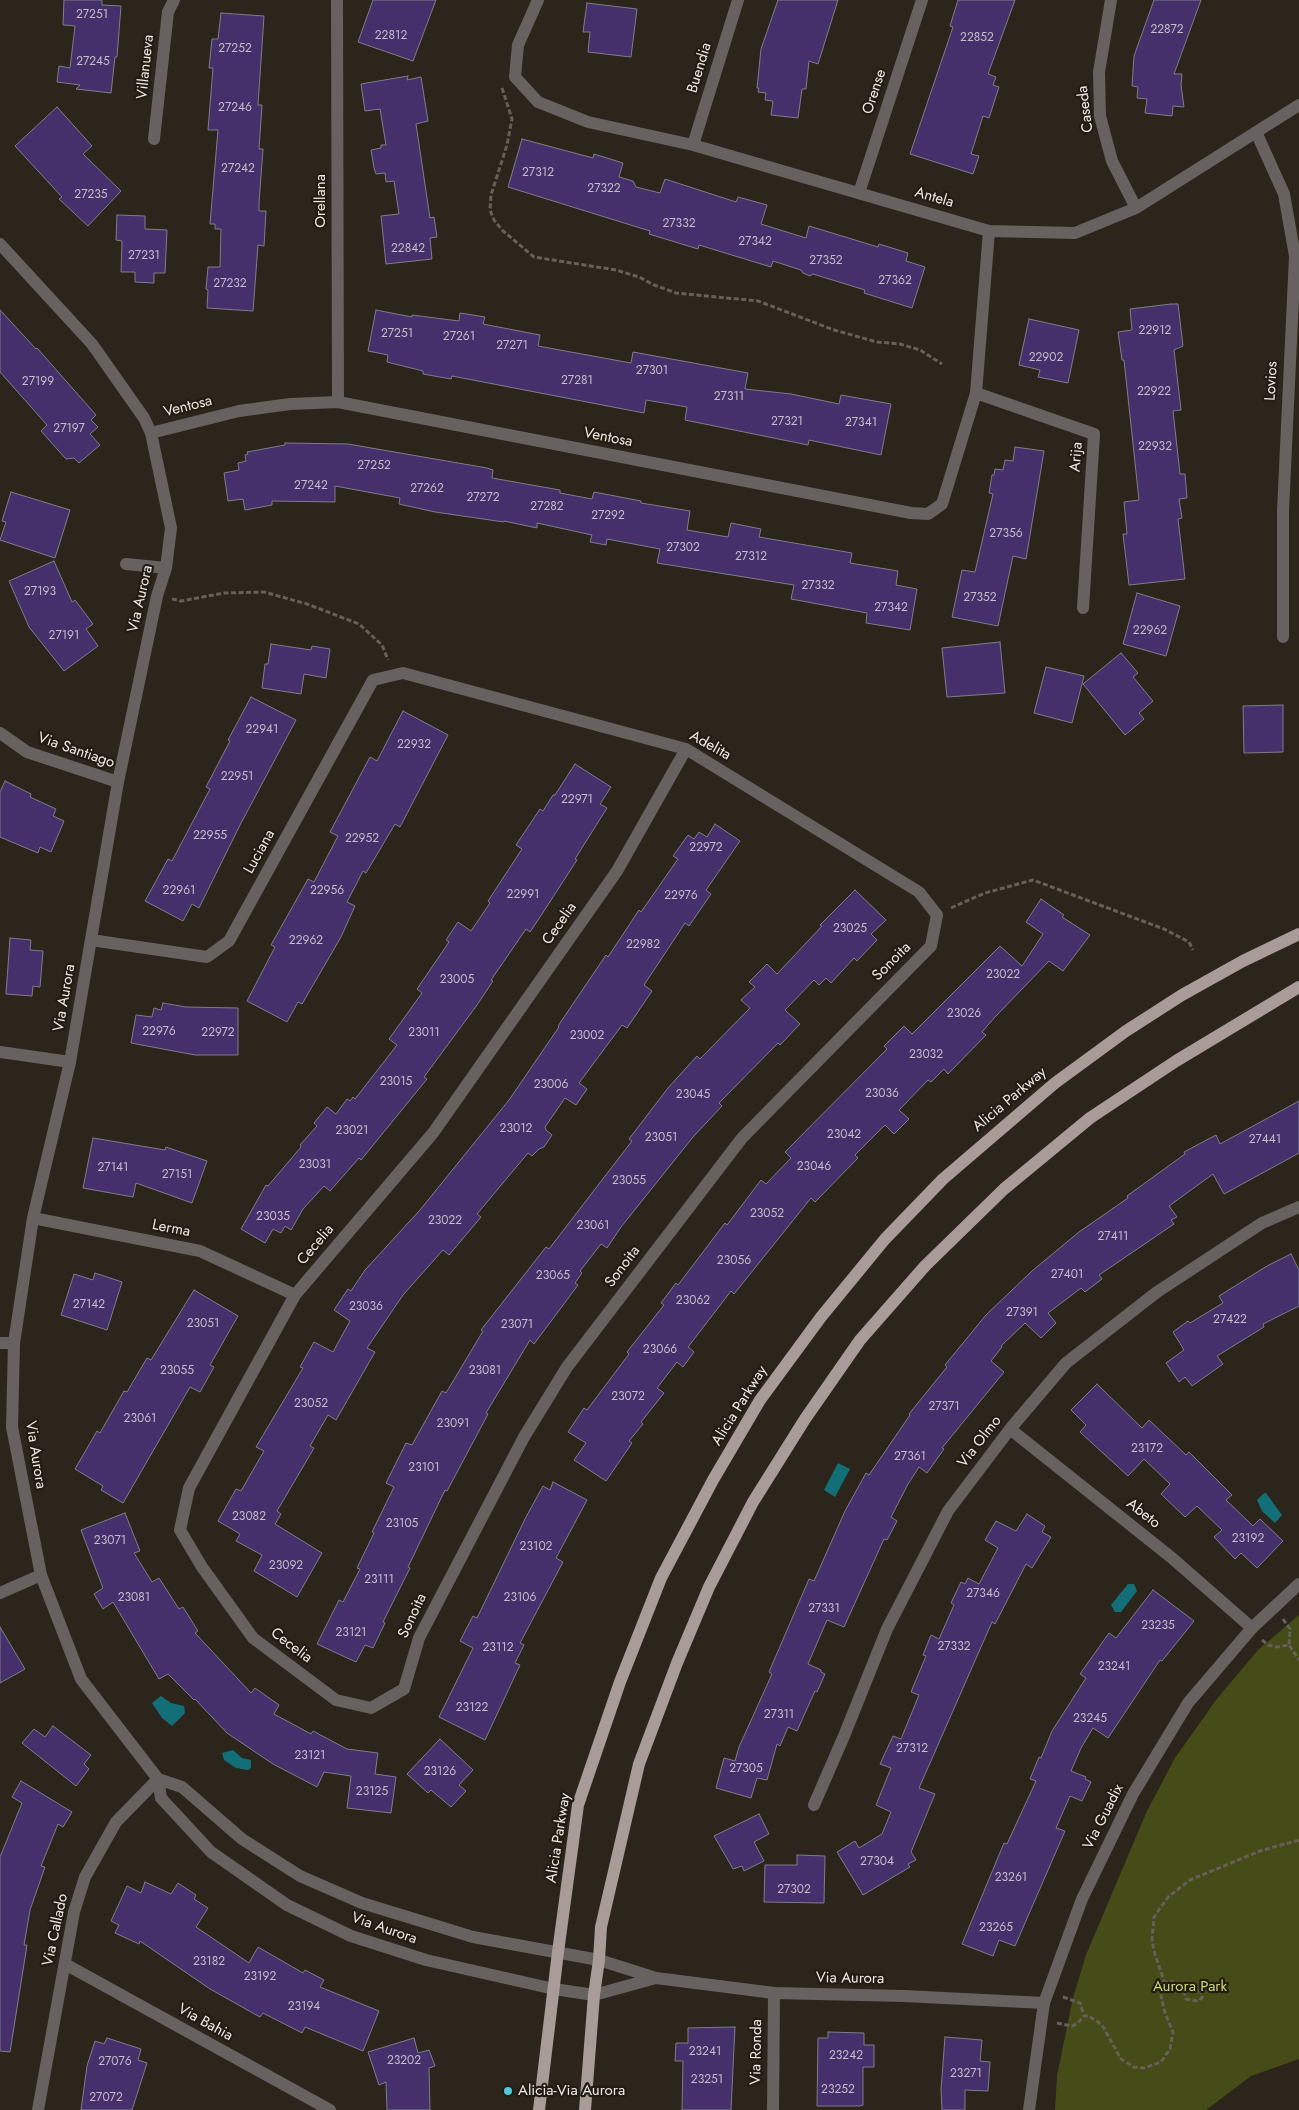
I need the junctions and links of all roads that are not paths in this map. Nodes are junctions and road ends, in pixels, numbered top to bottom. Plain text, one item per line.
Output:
1 (174, 0) edge
2 (337, 0) edge
3 (538, 0) edge
4 (738, 0) edge
5 (922, 0) edge
6 (1111, 0) edge
7 (1299, 105) edge
8 (1256, 132) junction
9 (154, 140) dead end
10 (693, 145) junction
11 (859, 193) junction
12 (1136, 208) junction
13 (989, 231) junction
14 (0, 244) edge
15 (976, 393) junction
16 (338, 402) junction
17 (151, 433) junction
18 (126, 564) dead end
19 (166, 568) junction
20 (1083, 608) dead end
21 (1283, 637) dead end
22 (403, 673) joint
23 (0, 733) edge
24 (686, 749) junction
25 (118, 782) junction
26 (937, 915) joint
27 (1299, 934) edge
28 (91, 940) junction
29 (1299, 987) edge
30 (0, 1052) edge
31 (70, 1062) junction
32 (1299, 1207) edge
33 (33, 1218) junction
34 (295, 1295) junction
35 (0, 1343) edge
36 (14, 1343) junction
37 (1010, 1430) junction
38 (41, 1575) junction
39 (1299, 1584) edge
40 (0, 1593) edge
41 (1251, 1629) junction
42 (404, 1689) joint
43 (158, 1779) junction
44 (814, 1805) dead end
45 (558, 1952) junction
46 (599, 1960) junction
47 (65, 1964) junction
48 (656, 1978) junction
49 (554, 1989) junction
50 (774, 1993) junction
51 (594, 1995) junction
52 (1046, 1998) junction
53 (38, 2110) edge
54 (330, 2110) edge
55 (539, 2110) edge
56 (585, 2110) edge
57 (773, 2110) edge
58 (1029, 2110) edge

1 - 9 street, Villanueva
2 - 16 street, Orellana
3 - 10 street, Antela
4 - 10 street, Buendia
5 - 11 street, Orense
6 - 12 street, Caseda
7 - 8 street, Antela
8 - 12 street, Antela
8 - 21 street, Lovios
10 - 11 street, Antela
11 - 13 street, Antela
12 - 13 street, Antela
13 - 15 street
14 - 17 street, Via Aurora
15 - 16 street, Ventosa
15 - 20 street, Arija
16 - 17 street, Ventosa
17 - 19 street, Via Aurora
18 - 19 street
19 - 25 street, Via Aurora
22 - 24 street, Adelita
22 - 28 street, Luciana
23 - 25 street, Via Santiago
24 - 26 street, Adelita
24 - 34 street, Cecelia
25 - 28 street, Via Aurora
26 - 42 street, Sonoita
27 - 45 main road, Alicia Parkway
28 - 31 street, Via Aurora
29 - 46 main road
30 - 31 street
31 - 33 street, Via Aurora
32 - 37 street, Via Olmo
33 - 34 street, Lerma
33 - 36 street, Via Aurora
34 - 42 street, Cecelia
35 - 36 street
36 - 38 street, Via Aurora
37 - 41 street, Abeto
37 - 44 street, Via Olmo
38 - 40 street
38 - 43 street, Via Aurora
39 - 41 street, Via Guadix
41 - 52 street, Via Guadix
43 - 45 street, Via Aurora
43 - 47 street, Via Callado
43 - 49 street, Via Aurora
45 - 46 street, Via Aurora
45 - 49 main road, Alicia Parkway
46 - 48 street, Via Aurora
46 - 51 main road
47 - 53 street, Via Callado
47 - 54 street, Via Bahia
48 - 50 street, Via Aurora
48 - 51 street, Via Aurora
49 - 51 street, Via Aurora
49 - 55 main road, Alicia Parkway
50 - 52 street, Via Aurora
50 - 57 street, Via Ronda
51 - 56 main road
52 - 58 street, Via Guadix

